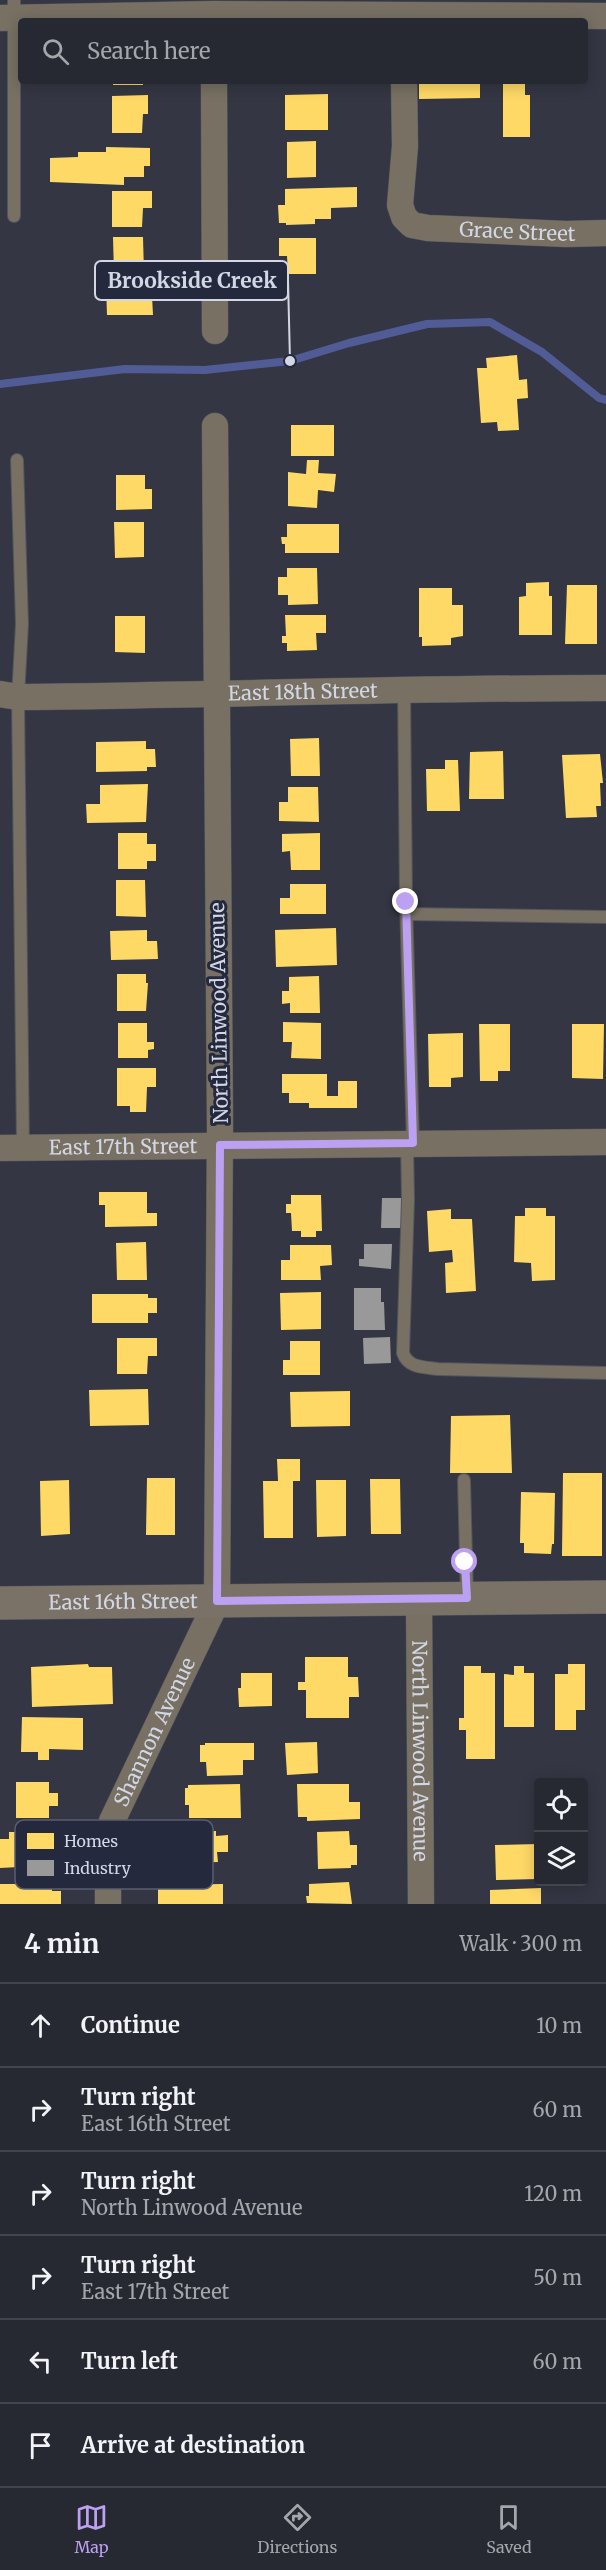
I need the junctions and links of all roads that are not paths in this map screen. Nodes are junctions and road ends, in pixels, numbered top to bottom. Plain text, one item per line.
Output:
1 (580, 8) edge
2 (9, 12) edge
3 (214, 12) edge
4 (606, 16) edge
5 (403, 18) edge
6 (214, 84) edge
7 (404, 84) edge
8 (14, 216) dead end
9 (606, 233) edge
10 (215, 331) dead end
11 (215, 426) dead end
12 (17, 460) dead end
13 (404, 688) junction
14 (606, 688) edge
15 (215, 694) junction
16 (9, 695) edge
17 (407, 914) junction
18 (606, 917) edge
19 (606, 1142) edge
20 (410, 1143) junction
21 (220, 1145) junction
22 (12, 1148) edge
23 (606, 1373) edge
24 (464, 1480) dead end
25 (606, 1597) edge
26 (467, 1598) junction
27 (419, 1599) junction
28 (217, 1601) junction
29 (0, 1603) edge
30 (112, 1820) edge
31 (421, 1904) edge

1 - 4 street
1 - 5 street
2 - 3 street
2 - 8 lane
3 - 5 street
6 - 10 street
7 - 9 street, Grace Street
11 - 15 street, North Linwood Avenue
12 - 16 lane
13 - 14 street, East 18th Street
13 - 15 street, East 18th Street
13 - 17 lane
15 - 16 street, East 18th Street
15 - 21 street, North Linwood Avenue
16 - 22 lane
17 - 18 lane
17 - 20 lane
19 - 20 street, East 17th Street
20 - 21 street, East 17th Street
20 - 23 lane
21 - 22 street, East 17th Street
21 - 28 street, North Linwood Avenue
24 - 26 lane
25 - 26 main road, East 16th Street
26 - 27 main road, East 16th Street
27 - 28 main road, East 16th Street
27 - 31 street, North Linwood Avenue
28 - 29 main road, East 16th Street
28 - 30 street, Shannon Avenue

